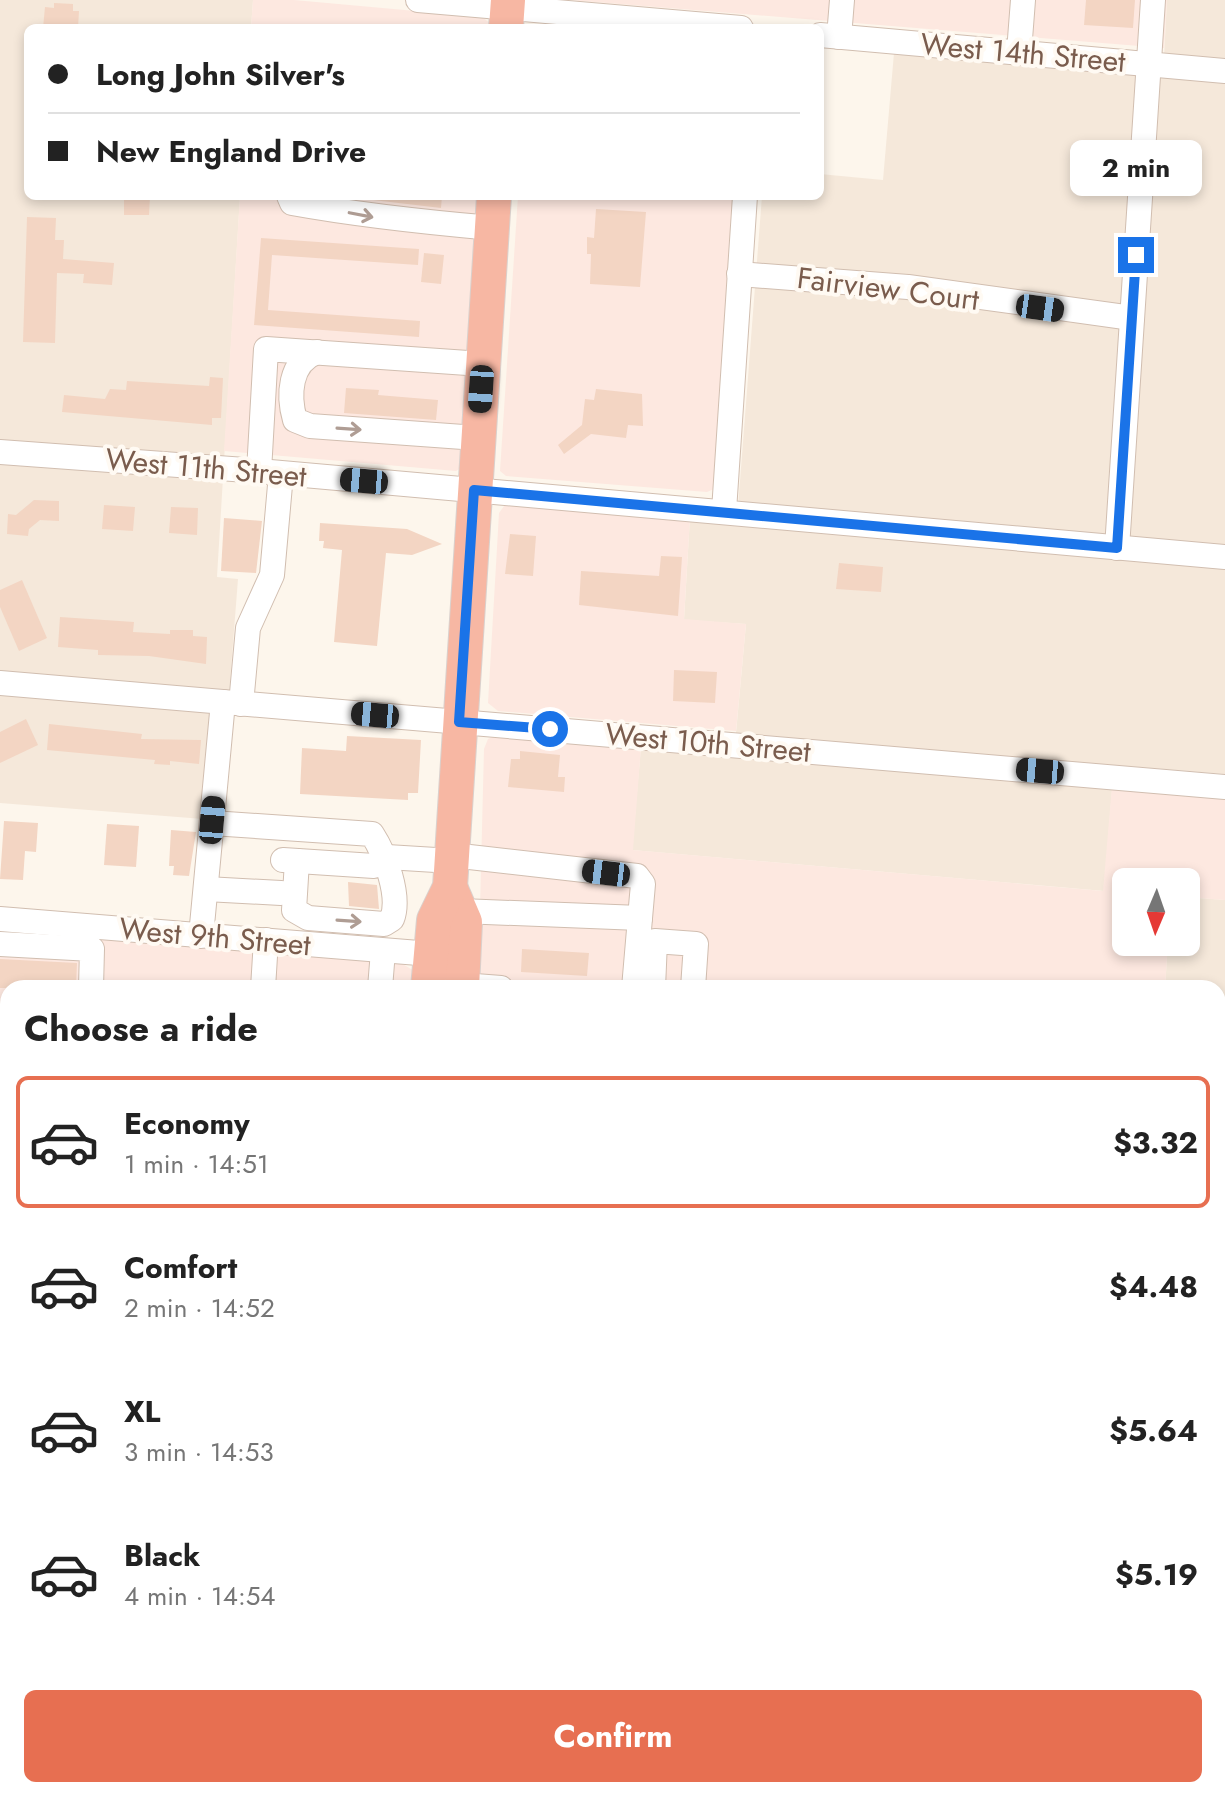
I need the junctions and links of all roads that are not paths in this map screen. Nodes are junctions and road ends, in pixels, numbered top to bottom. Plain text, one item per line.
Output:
1 (418, 0) edge
2 (842, 0) edge
3 (1023, 0) edge
4 (1153, 0) edge
5 (654, 10) edge
6 (507, 12) edge
7 (701, 12) edge
8 (731, 24) edge
9 (830, 36) edge
10 (1019, 52) junction
11 (1149, 64) junction
12 (1225, 71) edge
13 (291, 200) edge
14 (745, 200) edge
15 (493, 212) edge
16 (739, 274) junction
17 (1132, 318) junction
18 (317, 352) junction
19 (482, 364) junction
20 (262, 423) junction
21 (310, 426) junction
22 (477, 438) junction
23 (0, 452) edge
24 (270, 472) junction
25 (474, 490) junction
26 (724, 511) junction
27 (1117, 548) junction
28 (1225, 557) edge
29 (0, 683) edge
30 (232, 703) junction
31 (459, 722) junction
32 (1225, 787) edge
33 (212, 823) junction
34 (387, 857) junction
35 (454, 879) junction
36 (206, 889) junction
37 (288, 902) junction
38 (640, 918) junction
39 (0, 919) edge
40 (201, 936) junction
41 (266, 940) junction
42 (293, 943) junction
43 (0, 944) edge
44 (383, 951) junction
45 (431, 954) junction
46 (91, 980) edge
47 (264, 980) edge
48 (381, 980) edge
49 (429, 980) edge
50 (462, 980) edge
51 (635, 980) edge
52 (653, 980) edge
53 (694, 980) edge

1 - 6 street
2 - 9 street
3 - 10 street
4 - 11 street
5 - 6 street
5 - 7 street
7 - 8 street
9 - 10 street, West 14th Street
10 - 11 street, West 14th Street
11 - 12 street, West 14th Street
11 - 17 street
13 -> 15 street
14 - 16 street
15 - 19 highway
16 - 17 street, Fairview Court
16 - 26 street
17 - 27 street
18 - 19 street
18 - 20 street
18 - 21 street
19 - 22 highway
20 - 21 street
20 - 24 street
21 -> 22 street
22 - 25 highway
23 - 24 street, West 11th Street
24 - 25 street, West 11th Street
24 - 30 street
25 - 26 street, West 11th Street
25 - 31 highway
26 - 27 street, West 11th Street
27 - 28 street, West 11th Street
29 - 30 street, West 10th Street
30 - 31 street, West 10th Street
30 - 33 street
31 - 32 street, West 10th Street
31 - 35 highway
33 - 34 street
33 - 36 street
34 - 35 street
34 - 37 street
37 -> 34 street
35 - 38 street
35 - 38 street
35 - 45 highway
35 - 50 highway
36 - 37 street
36 - 40 street
37 - 42 street
38 - 51 street
39 - 40 street, West 9th Street
40 - 41 street, West 9th Street
41 - 42 street, West 9th Street
41 - 47 street
42 - 44 street, West 9th Street
43 - 46 street
44 - 45 street, West 9th Street
44 - 48 street
45 - 49 highway
52 - 53 street

